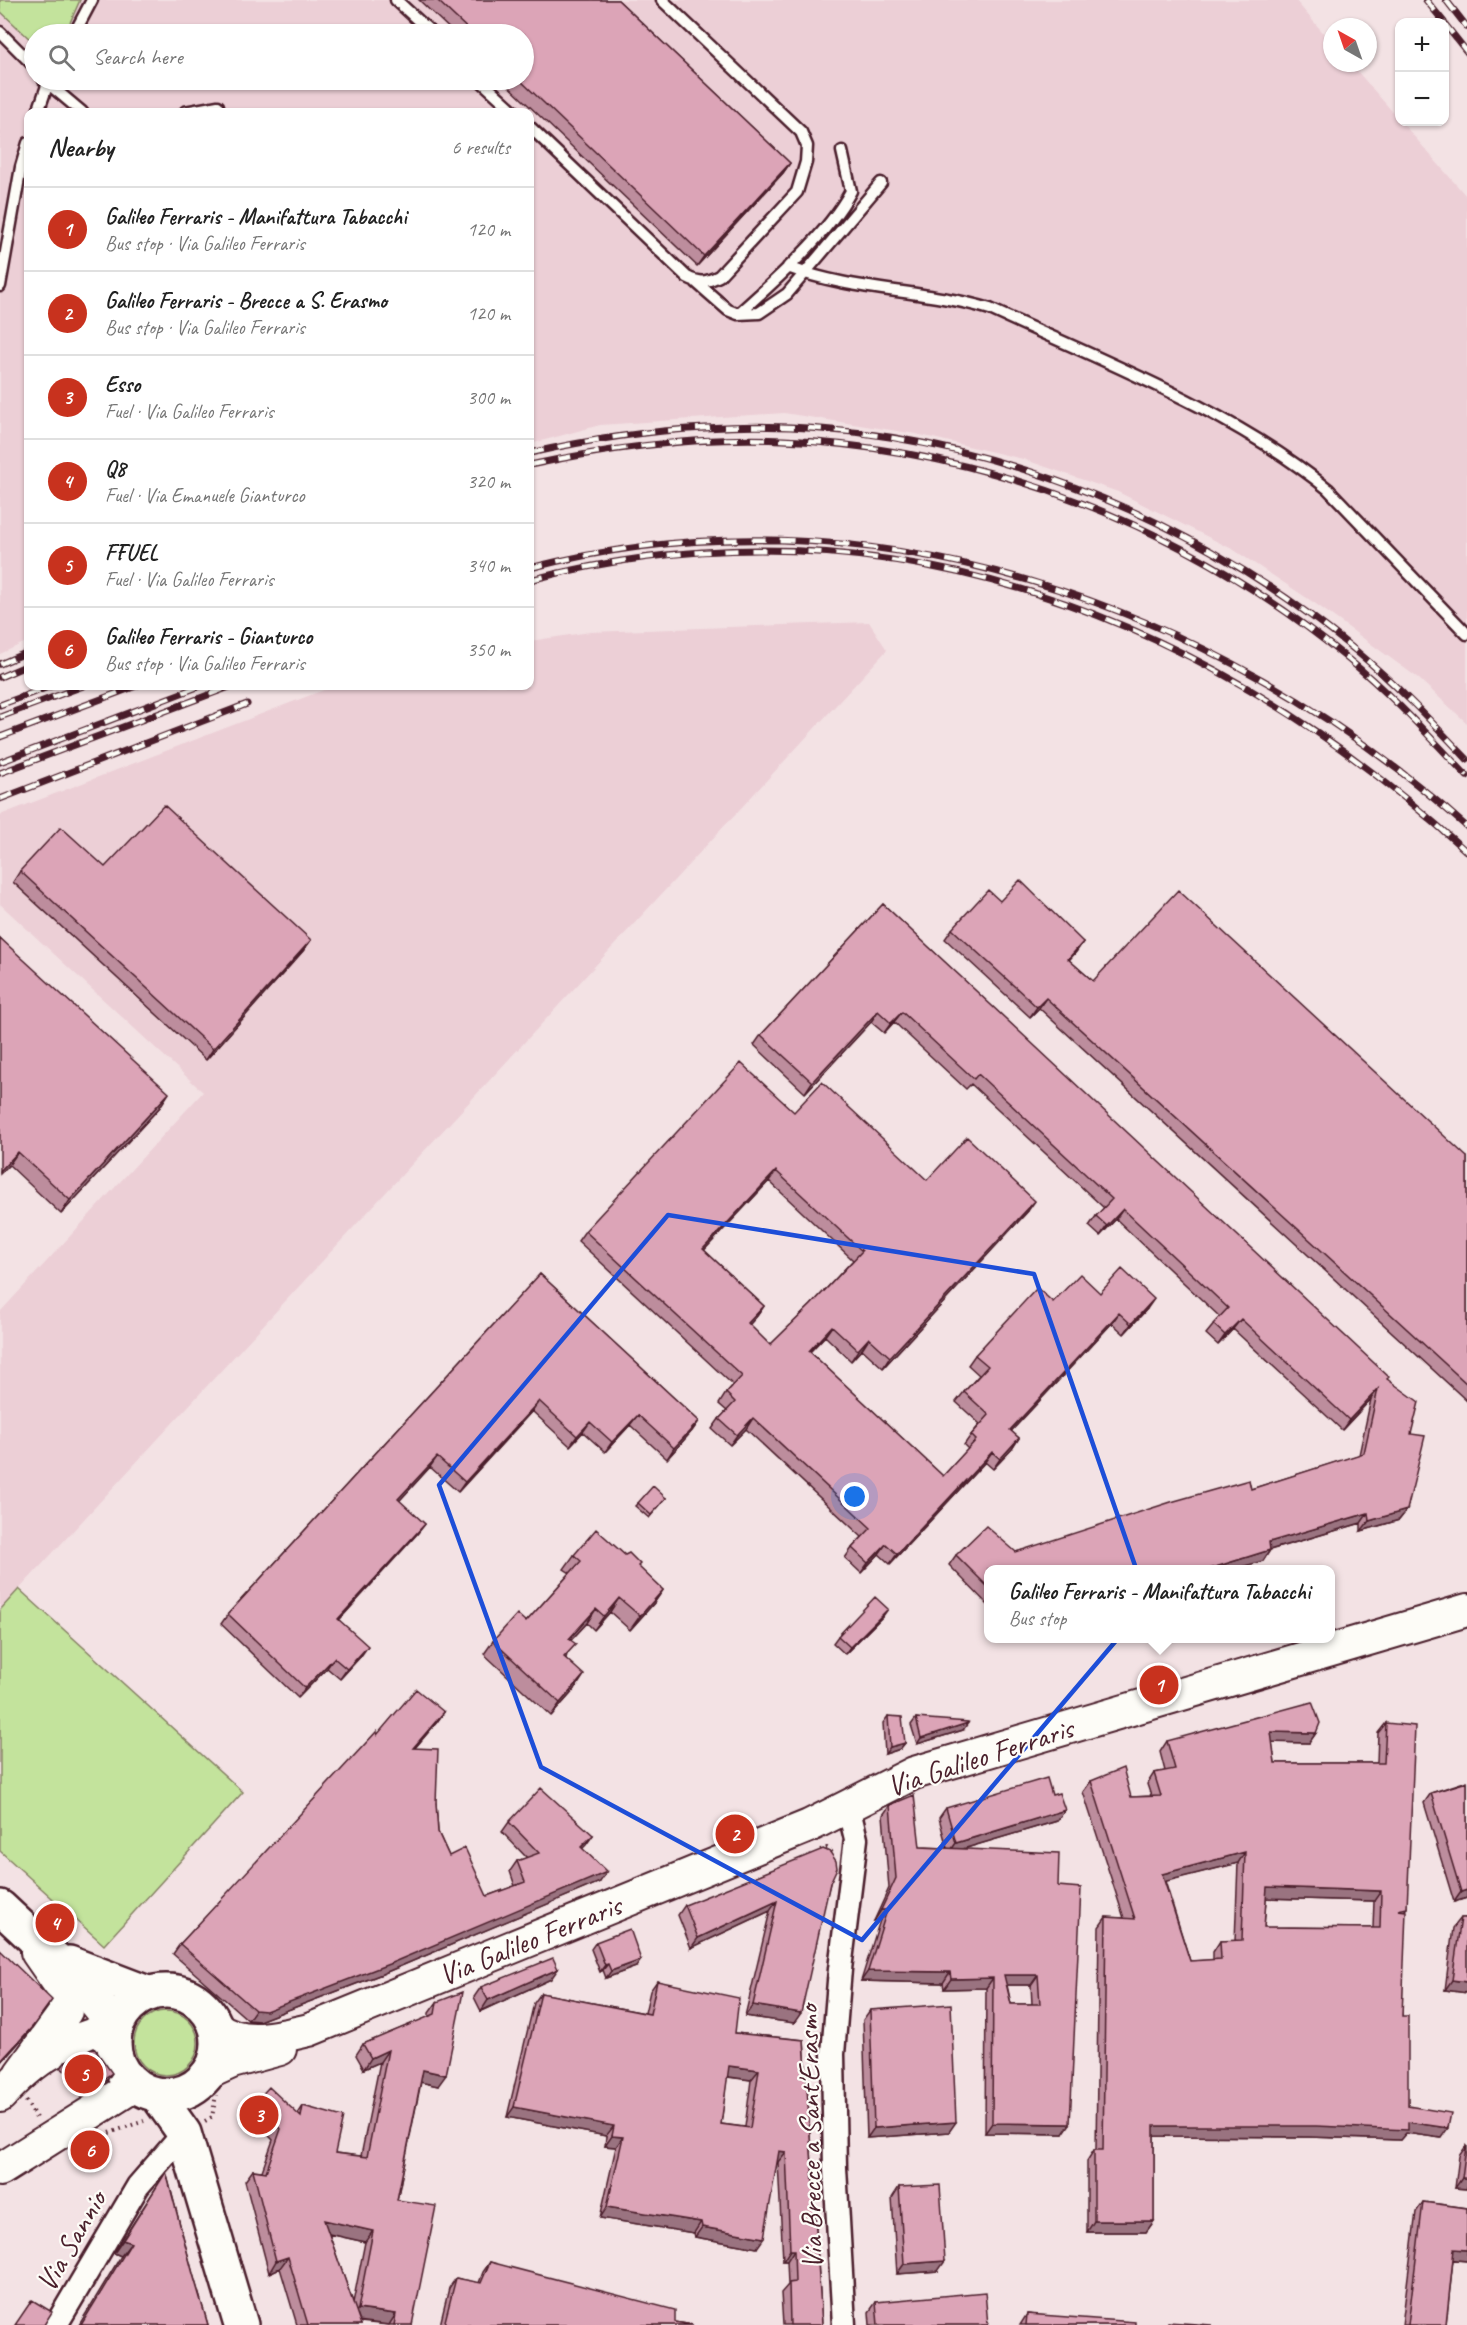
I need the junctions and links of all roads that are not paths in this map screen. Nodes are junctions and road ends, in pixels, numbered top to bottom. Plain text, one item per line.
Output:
1 (92, 0) edge
2 (396, 0) edge
3 (662, 0) edge
4 (79, 24) edge
5 (422, 24) edge
6 (0, 32) edge
7 (24, 56) edge
8 (44, 90) edge
9 (57, 90) edge
10 (491, 90) edge
11 (218, 106) dead end
12 (39, 108) edge
13 (77, 108) edge
14 (207, 108) edge
15 (511, 108) edge
16 (534, 131) edge
17 (842, 151) dead end
18 (24, 157) edge
19 (881, 183) dead end
20 (788, 267) junction
21 (805, 273) junction
22 (696, 282) junction
23 (0, 286) edge
24 (738, 314) junction
25 (1467, 634) edge
26 (1467, 1610) edge
27 (848, 1806) junction
28 (4, 1911) edge
29 (56, 1958) junction
30 (150, 1994) junction
31 (215, 2026) junction
32 (116, 2027) junction
33 (309, 2030) junction
34 (199, 2081) junction
35 (14, 2087) edge
36 (146, 2090) junction
37 (37, 2132) junction
38 (184, 2133) junction
39 (0, 2158) edge
40 (0, 2170) edge
41 (56, 2325) edge
42 (241, 2325) edge
43 (844, 2325) edge

1 - 4 lane
2 - 5 lane
3 - 22 lane
6 - 7 lane
8 - 12 lane
9 - 13 lane
10 - 15 lane
11 - 14 lane
16 - 22 lane
17 - 20 lane
18 - 23 lane
19 - 21 lane
20 - 21 lane
20 - 24 lane
21 - 24 lane
21 - 25 lane
22 - 24 lane
26 - 27 main road, Via Galileo Ferraris
27 - 33 main road, Via Galileo Ferraris
27 - 43 street, Via Brecce a Sant'Erasmo
28 - 29 main road
28 - 35 main road
29 - 30 main road
29 - 32 main road
30 - 31 main road
30 - 32 main road
31 - 33 main road, Via Galileo Ferraris
31 - 34 main road
32 - 35 main road
32 - 36 main road
33 - 34 main road, Via Galileo Ferraris
34 - 36 main road
34 - 38 main road
36 - 37 main road
36 - 38 main road
37 - 39 main road
37 - 40 main road
38 - 41 street, Via Sannio
38 - 42 main road

